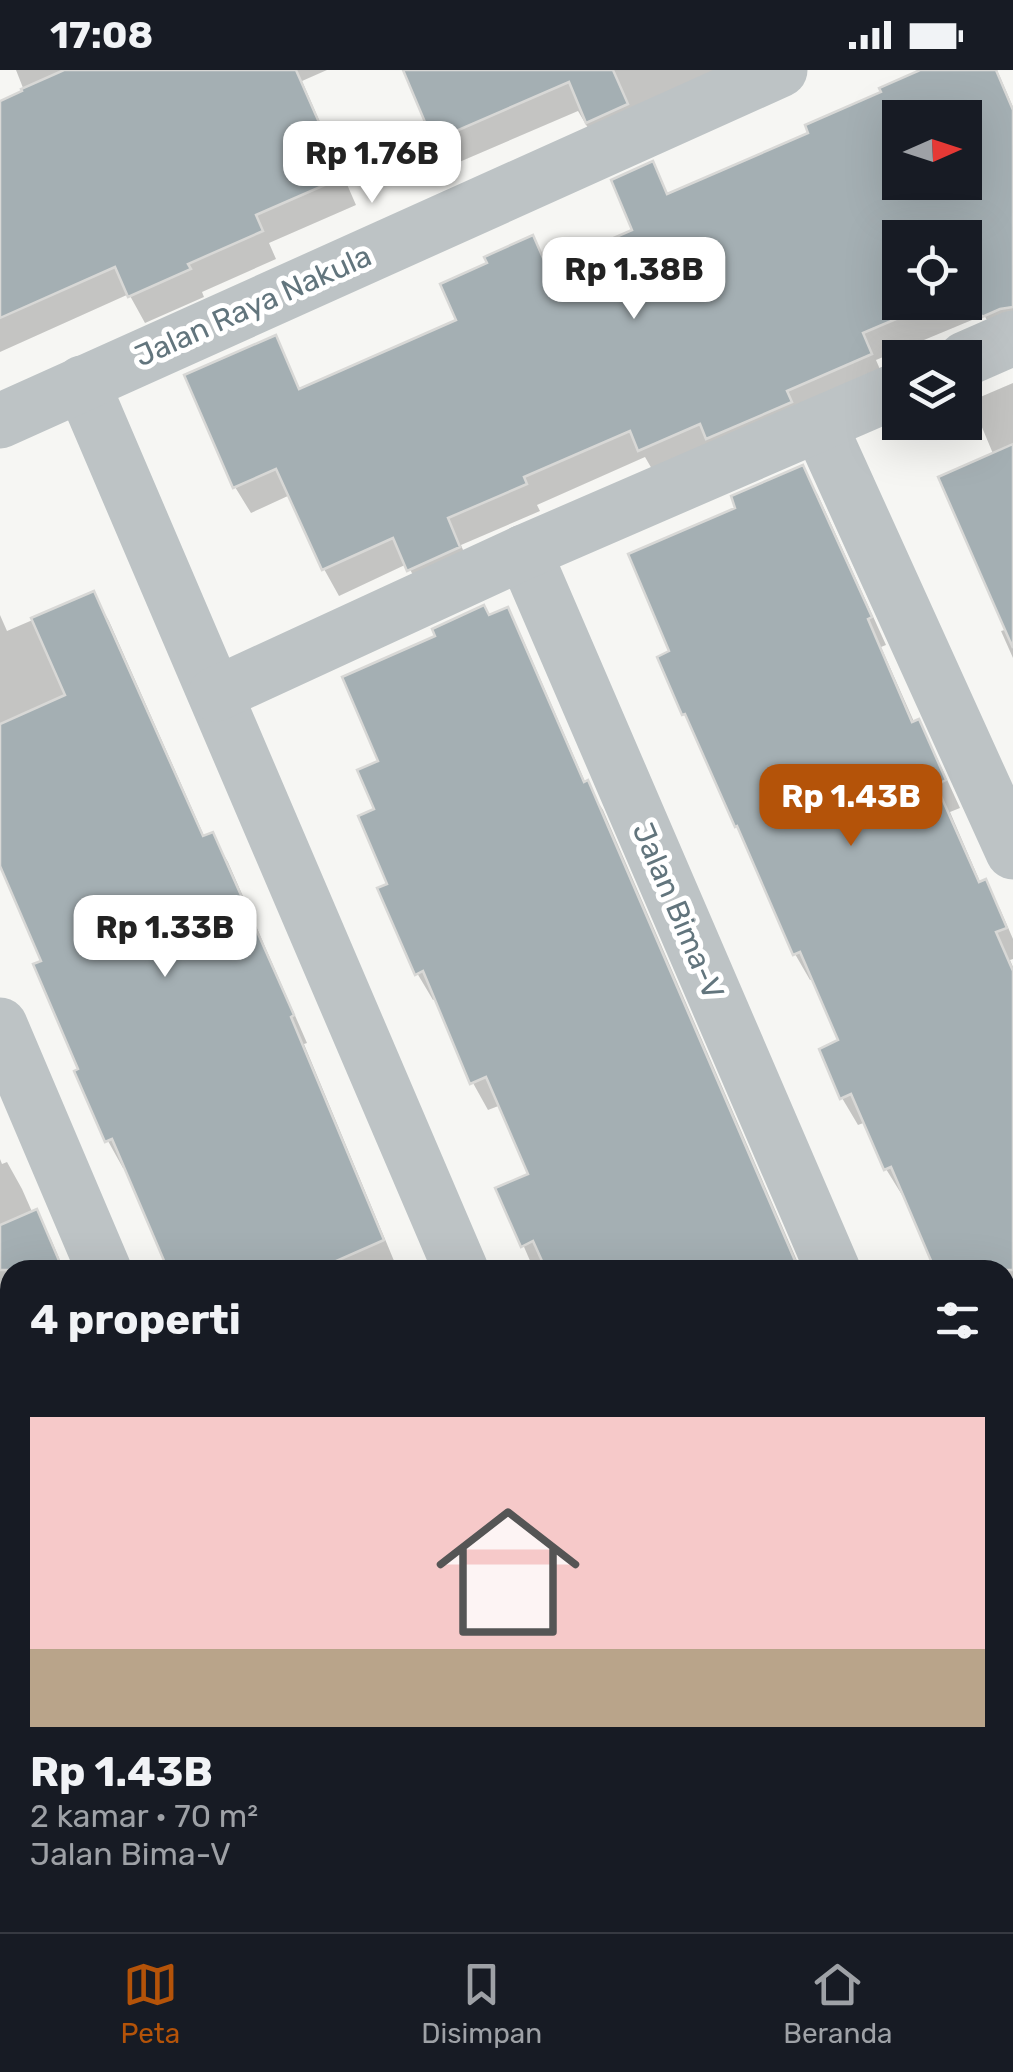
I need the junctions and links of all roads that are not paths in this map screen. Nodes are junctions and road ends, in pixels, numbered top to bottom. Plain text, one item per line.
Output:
1 (780, 70) edge
2 (708, 84) edge
3 (1013, 338) edge
4 (982, 352) edge
5 (82, 383) junction
6 (882, 397) edge
7 (0, 421) edge
8 (820, 426) junction
9 (524, 552) junction
10 (216, 694) junction
11 (1013, 852) edge
12 (0, 1026) edge
13 (100, 1260) edge
14 (446, 1260) edge
15 (829, 1260) edge

1 - 2 street, Jalan Raya Nakula
2 - 5 street, Jalan Raya Nakula
3 - 4 street
5 - 7 street, Jalan Raya Nakula
5 - 10 street
6 - 8 street
8 - 9 street
8 - 11 street
9 - 10 street
9 - 15 street, Jalan Bima-V
10 - 14 street
12 - 13 street

